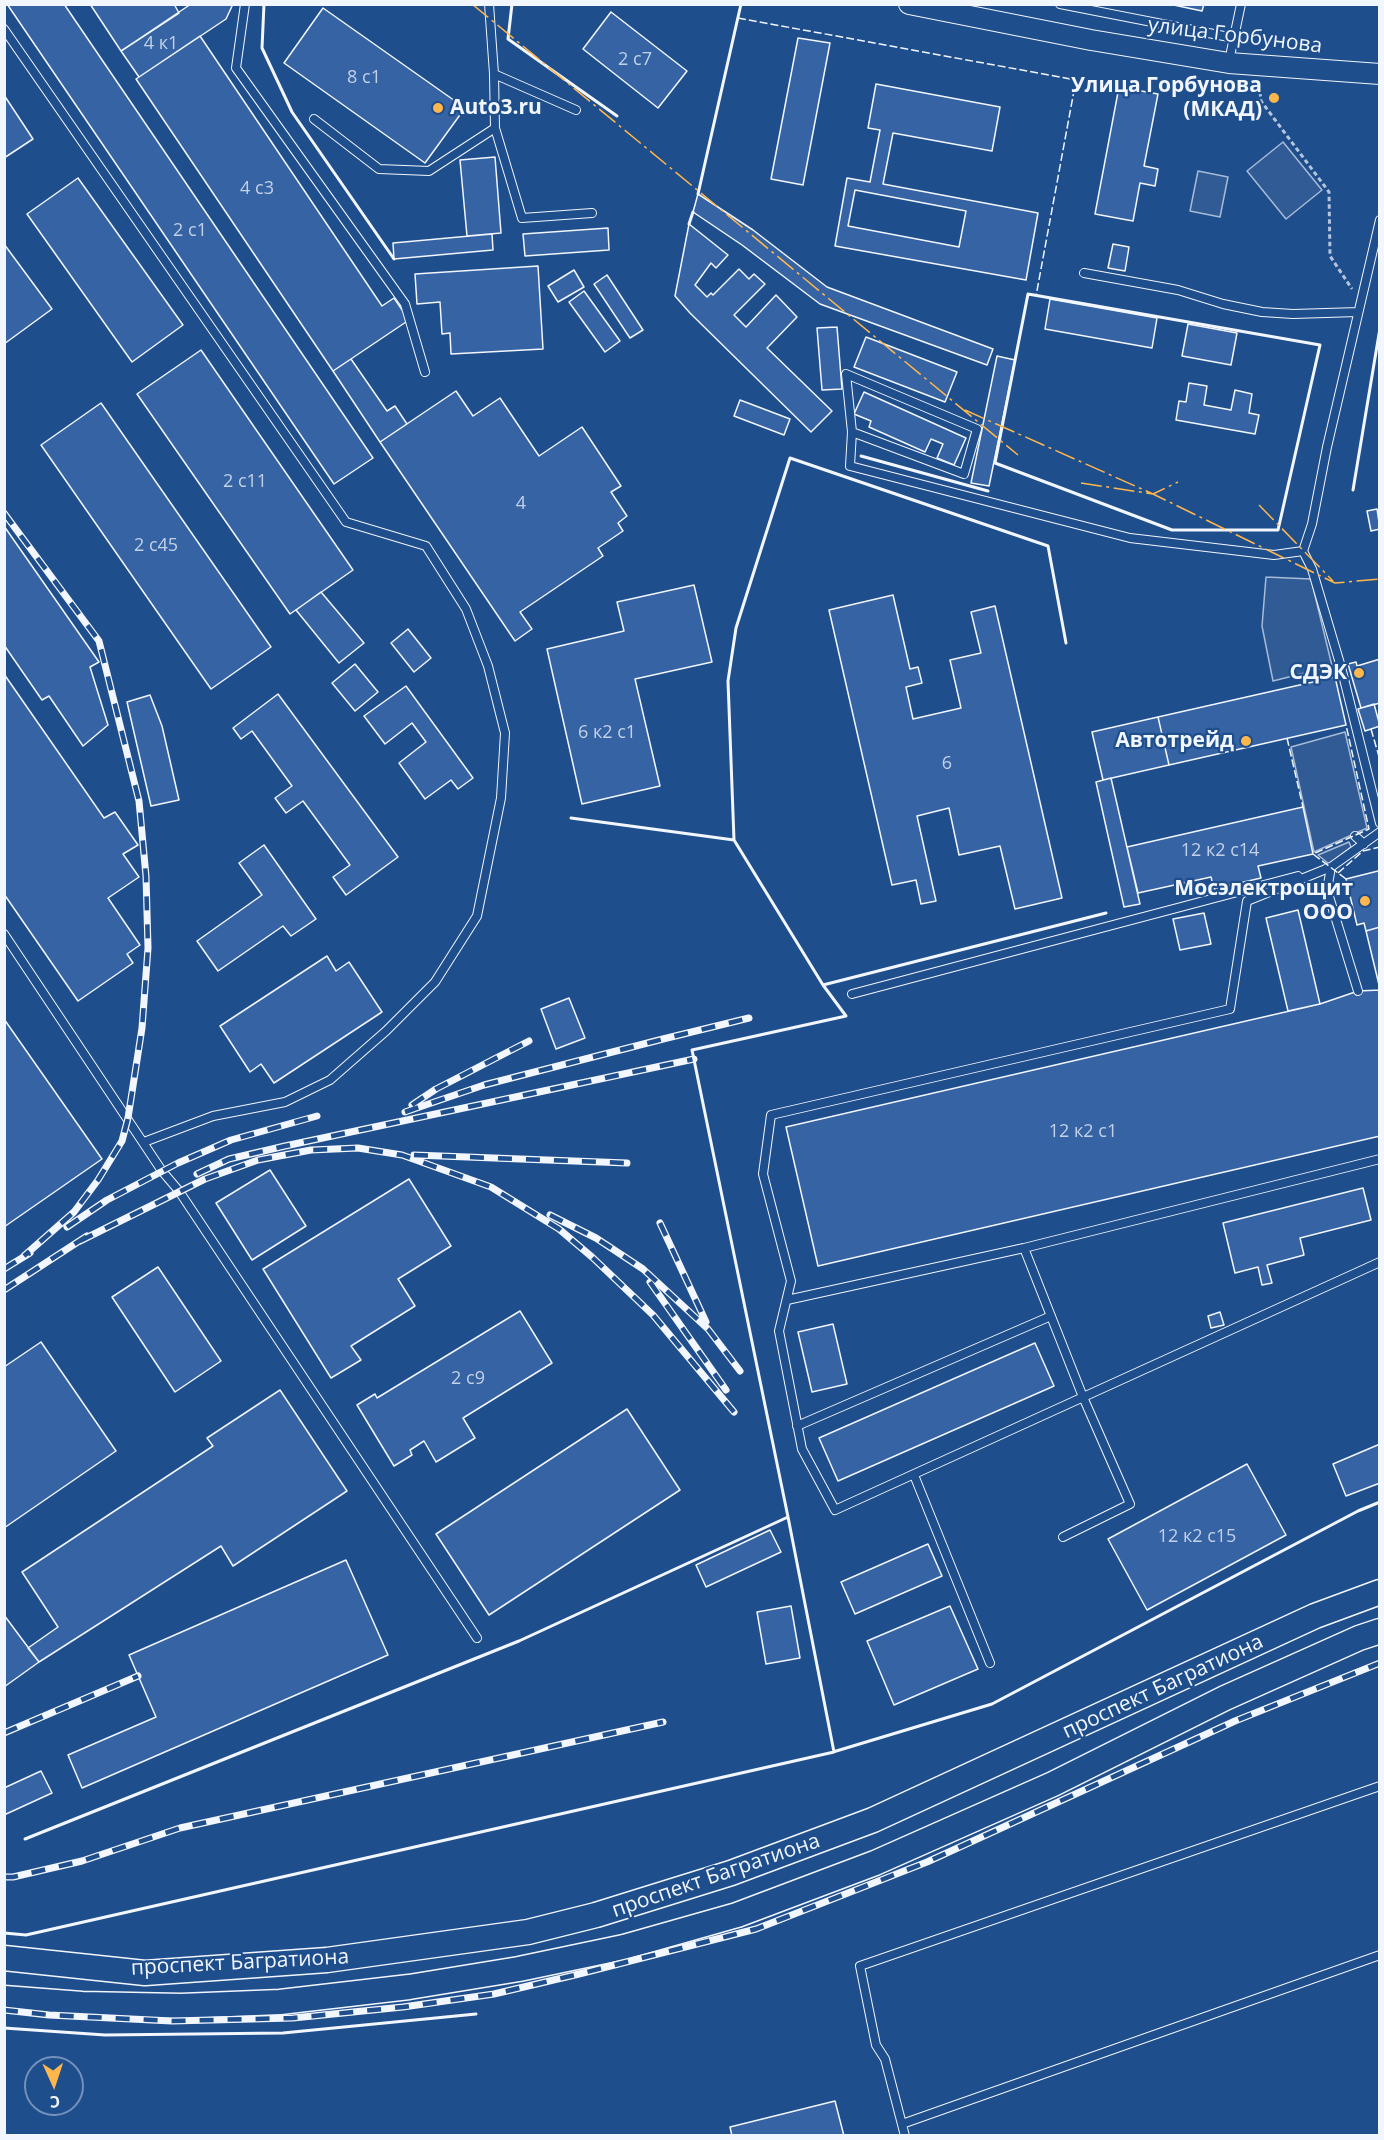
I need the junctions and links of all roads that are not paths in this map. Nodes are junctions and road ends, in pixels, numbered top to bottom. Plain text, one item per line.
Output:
1 (245, 4) edge
2 (489, 4) edge
3 (909, 4) edge
4 (1060, 4) edge
5 (1241, 4) edge
6 (944, 8) edge
7 (4, 29) edge
8 (1234, 38) junction
9 (1229, 63) junction
10 (494, 74) junction
11 (1380, 74) edge
12 (576, 110) dead end
13 (314, 119) dead end
14 (495, 128) junction
15 (592, 213) dead end
16 (1380, 220) edge
17 (1378, 230) edge
18 (1084, 273) dead end
19 (1358, 312) junction
20 (425, 372) dead end
21 (852, 432) junction
22 (1303, 551) junction
23 (1380, 823) edge
24 (1380, 832) edge
25 (1355, 836) dead end
26 (1364, 844) junction
27 (1331, 867) junction
28 (4, 934) edge
29 (1358, 991) dead end
30 (852, 994) dead end
31 (144, 1142) junction
32 (1380, 1159) edge
33 (1024, 1248) junction
34 (1380, 1262) edge
35 (787, 1300) junction
36 (1051, 1316) junction
37 (1083, 1397) junction
38 (797, 1426) junction
39 (914, 1474) junction
40 (1063, 1537) dead end
41 (1380, 1581) edge
42 (1380, 1592) edge
43 (1315, 1616) junction
44 (1380, 1631) edge
45 (477, 1638) dead end
46 (990, 1663) dead end
47 (1380, 1786) edge
48 (1380, 1955) edge
49 (4, 1959) edge
50 (4, 1998) edge
51 (902, 2124) junction
52 (905, 2136) edge

1 - 20 lane
2 - 10 lane
3 - 6 street, улица Горбунова
4 - 8 lane
5 - 8 lane
6 - 9 street, улица Горбунова
7 - 31 lane
8 - 9 lane
9 - 11 street, улица Горбунова
10 - 12 lane
10 - 14 lane
13 - 14 lane
14 - 15 lane
16 - 17 lane
17 - 19 lane
18 - 19 lane
19 - 22 lane
21 - 21 lane
21 - 22 lane
22 - 23 lane
24 - 26 lane
25 - 26 lane
26 - 27 lane
27 - 29 lane
27 - 30 lane
27 - 35 lane
28 - 31 lane
31 - 45 lane
32 - 33 lane
33 - 35 lane
33 - 36 lane
34 - 37 lane
35 - 38 lane
36 - 37 lane
36 - 38 lane
37 - 39 lane
37 - 40 lane
38 - 39 lane
39 - 46 lane
41 - 43 main road
42 - 43 main road, проспект Багратиона
43 - 49 main road, проспект Багратиона
44 - 50 main road, проспект Багратиона
47 - 51 lane
48 - 51 lane
51 - 52 lane

